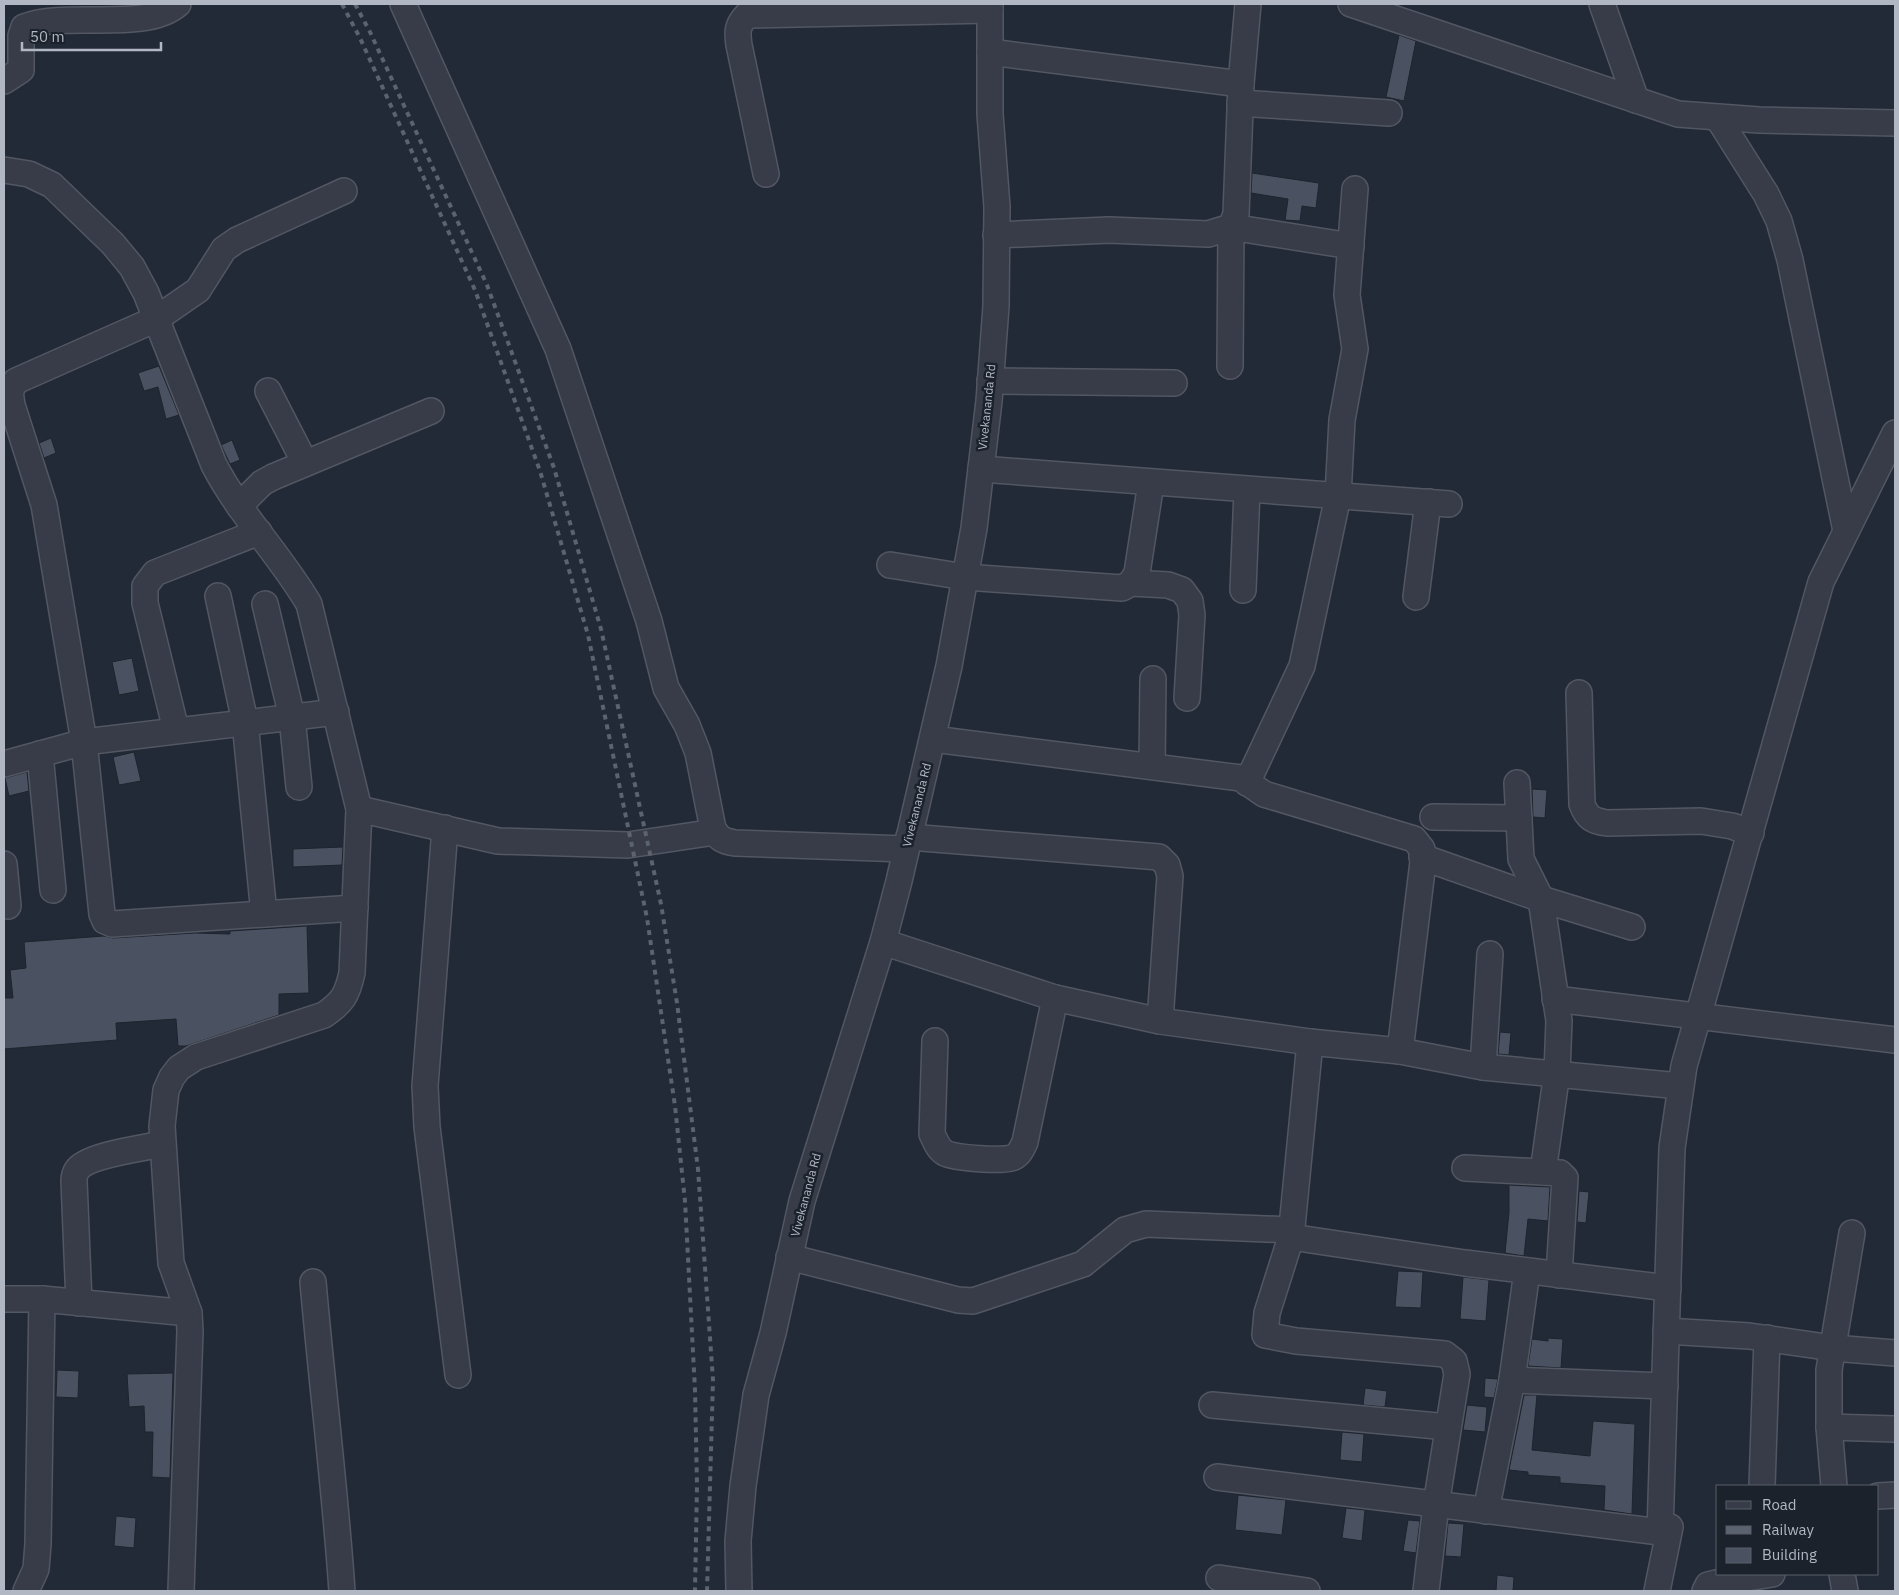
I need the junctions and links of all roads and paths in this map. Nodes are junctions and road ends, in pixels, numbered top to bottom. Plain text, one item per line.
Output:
1 (178, 4) edge
2 (403, 4) edge
3 (1248, 4) edge
4 (1351, 4) edge
5 (1602, 4) edge
6 (990, 7) edge
7 (813, 9) edge
8 (990, 52) junction
9 (4, 81) edge
10 (1241, 94) junction
11 (1636, 100) junction
12 (1390, 113) dead end
13 (1718, 118) junction
14 (1895, 123) edge
15 (4, 170) edge
16 (766, 174) dead end
17 (1355, 189) dead end
18 (344, 192) dead end
19 (1231, 227) junction
20 (996, 236) junction
21 (1350, 246) junction
22 (156, 319) junction
23 (1230, 366) dead end
24 (990, 381) junction
25 (1174, 382) dead end
26 (7, 391) edge
27 (268, 391) dead end
28 (430, 411) dead end
29 (1895, 433) edge
30 (305, 463) junction
31 (981, 469) junction
32 (1152, 483) junction
33 (1247, 490) junction
34 (1338, 496) junction
35 (239, 506) junction
36 (1846, 531) junction
37 (259, 532) junction
38 (890, 565) dead end
39 (965, 578) junction
40 (1131, 583) junction
41 (1243, 590) dead end
42 (218, 596) dead end
43 (1416, 597) dead end
44 (265, 604) dead end
45 (1153, 679) dead end
46 (1579, 692) dead end
47 (1187, 698) dead end
48 (336, 712) junction
49 (292, 717) junction
50 (245, 722) junction
51 (176, 730) junction
52 (933, 738) junction
53 (84, 742) junction
54 (40, 754) junction
55 (4, 764) edge
56 (1152, 766) junction
57 (1247, 783) junction
58 (1517, 783) dead end
59 (299, 787) dead end
60 (359, 809) junction
61 (1433, 817) dead end
62 (1519, 818) junction
63 (446, 828) junction
64 (715, 832) junction
65 (1751, 833) junction
66 (908, 843) junction
67 (1422, 857) junction
68 (4, 864) edge
69 (53, 890) dead end
70 (1541, 899) junction
71 (8, 906) dead end
72 (355, 908) junction
73 (264, 914) junction
74 (1632, 927) dead end
75 (882, 942) junction
76 (1490, 954) dead end
77 (1055, 998) junction
78 (1555, 999) junction
79 (1698, 1017) junction
80 (1160, 1021) junction
81 (1895, 1040) edge
82 (935, 1041) dead end
83 (1310, 1042) junction
84 (1400, 1051) junction
85 (1483, 1066) junction
86 (1556, 1072) junction
87 (1680, 1086) junction
88 (162, 1144) junction
89 (1465, 1168) dead end
90 (1543, 1172) junction
91 (1852, 1233) dead end
92 (1291, 1234) junction
93 (789, 1257) junction
94 (1528, 1271) junction
95 (1560, 1275) junction
96 (313, 1282) dead end
97 (1668, 1288) junction
98 (42, 1299) junction
99 (4, 1300) edge
100 (79, 1302) junction
101 (189, 1313) junction
102 (1666, 1331) junction
103 (1767, 1338) junction
104 (1832, 1348) junction
105 (1895, 1353) edge
106 (458, 1374) dead end
107 (1512, 1380) junction
108 (1665, 1386) junction
109 (1212, 1405) dead end
110 (1448, 1427) junction
111 (1829, 1428) junction
112 (1895, 1429) edge
113 (1217, 1477) dead end
114 (1762, 1485) edge
115 (1834, 1485) edge
116 (1895, 1495) edge
117 (1879, 1496) edge
118 (1436, 1505) junction
119 (1486, 1511) junction
120 (1660, 1532) junction
121 (1765, 1575) edge
122 (1772, 1575) edge
123 (1219, 1578) dead end
124 (26, 1591) edge
125 (181, 1591) edge
126 (342, 1591) edge
127 (739, 1591) edge
128 (1306, 1591) edge
129 (1426, 1591) edge
130 (1658, 1591) edge
131 (1706, 1591) edge
132 (1775, 1591) edge

1 - 9 street
2 - 64 street
3 - 10 street
4 - 11 street
5 - 11 street
6 - 7 street
6 - 8 street, Vivekananda Rd
7 - 16 street
8 - 10 street
8 - 20 street, Vivekananda Rd
10 - 12 street
10 - 19 street
11 - 13 street
13 - 14 street
13 - 36 street
15 - 22 street
17 - 21 street
18 - 22 street
19 - 20 street
19 - 21 street
19 - 23 street
20 - 24 street, Vivekananda Rd
21 - 34 street
22 - 26 street
22 - 35 street
24 - 25 street
24 - 31 street, Vivekananda Rd
26 - 53 street
27 - 30 street
28 - 30 street
29 - 36 street
30 - 35 street
31 - 32 street
31 - 39 street, Vivekananda Rd
32 - 33 street
32 - 40 street
33 - 34 street
33 - 41 street
34 - 43 street
34 - 57 street
35 - 37 street
36 - 65 street
37 - 48 street
37 - 51 street
38 - 39 street
39 - 40 street
39 - 52 street, Vivekananda Rd
40 - 47 street
42 - 50 street
44 - 49 street
45 - 56 street
46 - 65 street
48 - 49 street
48 - 60 street
49 - 50 street
49 - 59 street
50 - 51 street
50 - 73 street
51 - 53 street
52 - 56 street
52 - 66 street, Vivekananda Rd
53 - 54 street
53 - 73 street
54 - 55 street
54 - 69 street
56 - 57 street
57 - 67 street
58 - 62 street
60 - 63 street
60 - 72 street
61 - 62 street
62 - 70 street
63 - 64 street
63 - 106 street
64 - 66 street
65 - 79 street
66 - 75 street, Vivekananda Rd
66 - 80 street
67 - 70 street
67 - 84 street
68 - 71 street
70 - 74 street
70 - 78 street
72 - 73 street
72 - 88 street
75 - 77 street
75 - 93 street, Vivekananda Rd
76 - 85 street
77 - 80 street
77 - 82 street
78 - 79 street
78 - 86 street
79 - 81 street
79 - 87 street
80 - 83 street
83 - 84 street
83 - 92 street
84 - 85 street
85 - 86 street
86 - 87 street
86 - 90 street
87 - 97 street
88 - 100 street
88 - 101 street
89 - 90 street
90 - 95 street
91 - 104 street
92 - 93 street
92 - 94 street
92 - 110 street
93 - 127 street, Vivekananda Rd
94 - 95 street
94 - 107 street
95 - 97 street
96 - 126 street
97 - 102 street
98 - 99 street
98 - 100 street
98 - 124 street
100 - 101 street
101 - 125 street
102 - 103 street
102 - 108 street
103 - 104 street
103 - 114 street
104 - 105 street
104 - 111 street
107 - 108 street
107 - 119 street
108 - 120 street
109 - 110 street
110 - 118 street
111 - 112 street
111 - 115 street
113 - 118 street
116 - 117 street
118 - 119 street
118 - 129 street
119 - 120 street
120 - 130 street
121 - 131 street
122 - 132 street
123 - 128 street

